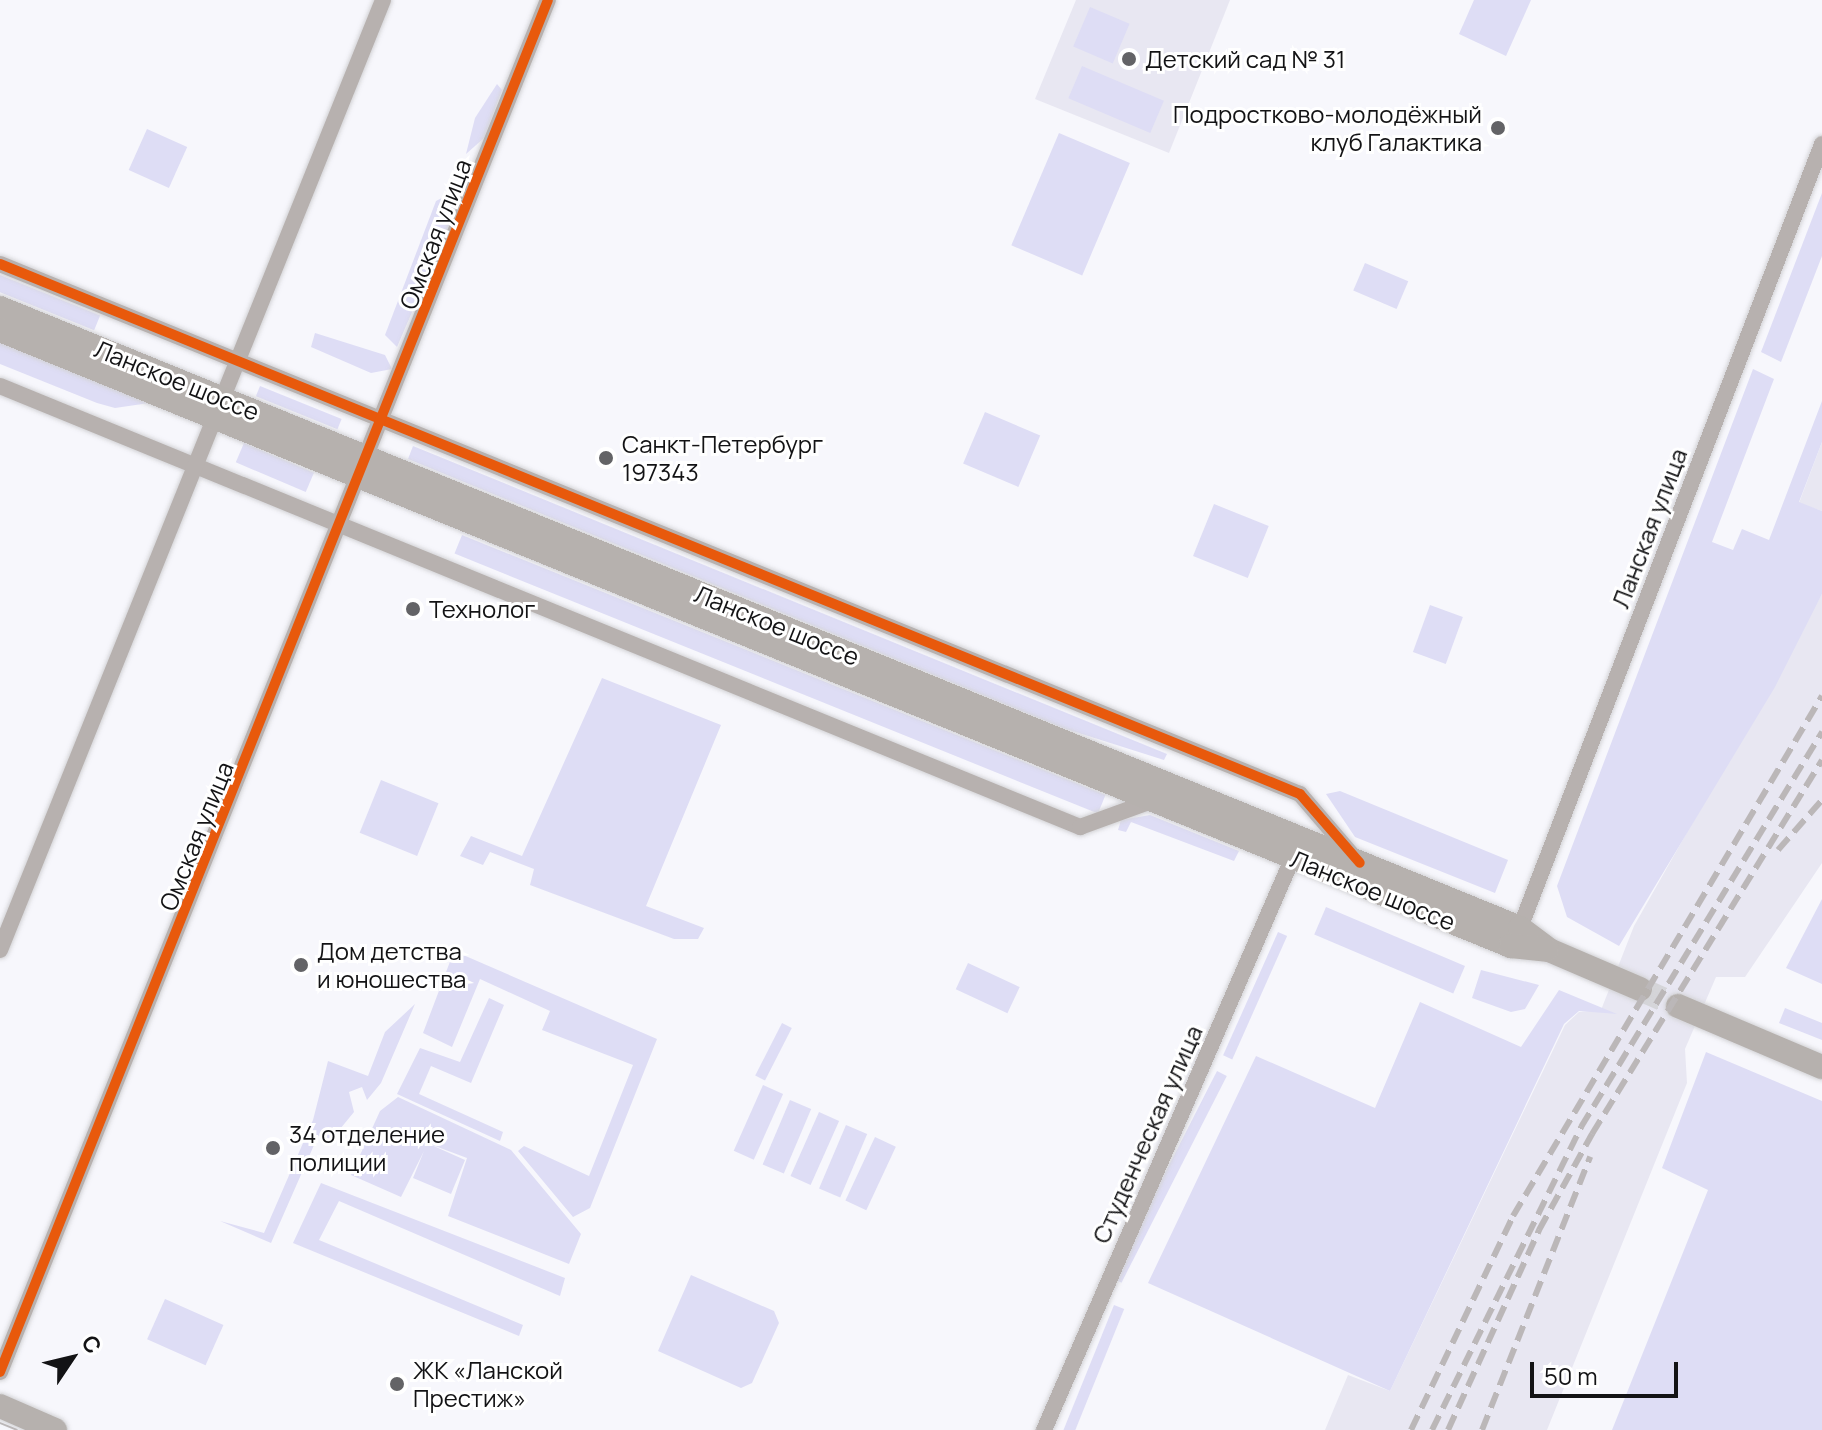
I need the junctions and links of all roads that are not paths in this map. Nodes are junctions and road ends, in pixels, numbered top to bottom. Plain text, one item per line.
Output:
1 (383, 0) edge
2 (548, 0) edge
3 (1822, 144) edge
4 (0, 264) edge
5 (0, 308) edge
6 (0, 330) edge
7 (236, 361) junction
8 (0, 386) edge
9 (216, 407) junction
10 (385, 421) junction
11 (192, 464) junction
12 (366, 468) junction
13 (344, 524) junction
14 (1154, 800) junction
15 (1293, 857) junction
16 (1360, 863) junction
17 (1520, 928) junction
18 (0, 950) edge
19 (1549, 950) junction
20 (1640, 989) tunnel mouth
21 (1678, 1006) tunnel mouth
22 (1822, 1067) edge
23 (0, 1372) edge
24 (0, 1406) edge
25 (55, 1430) edge
26 (1044, 1430) edge

1 - 7 street
2 - 10 street, Омская улица
3 - 17 street, Ланская улица
4 - 7 street
5 - 9 main road, Ланское шоссе
6 - 9 main road, Ланское шоссе
7 - 9 street
7 - 10 street
8 - 11 street
9 - 11 street
9 - 12 main road, Ланское шоссе
10 - 12 street, Омская улица
10 - 16 street
11 - 13 street
11 - 18 street
12 - 13 street, Омская улица
12 - 14 main road, Ланское шоссе
12 - 16 main road, Ланское шоссе
13 - 14 street
13 - 23 street, Омская улица
14 - 15 main road, Ланское шоссе
15 - 19 main road, Ланское шоссе
15 - 26 street, Студенческая улица
16 - 17 main road, Ланское шоссе
17 - 19 main road, Ланское шоссе
19 - 20 main road, Ланское шоссе
21 - 22 main road
24 - 25 main road

